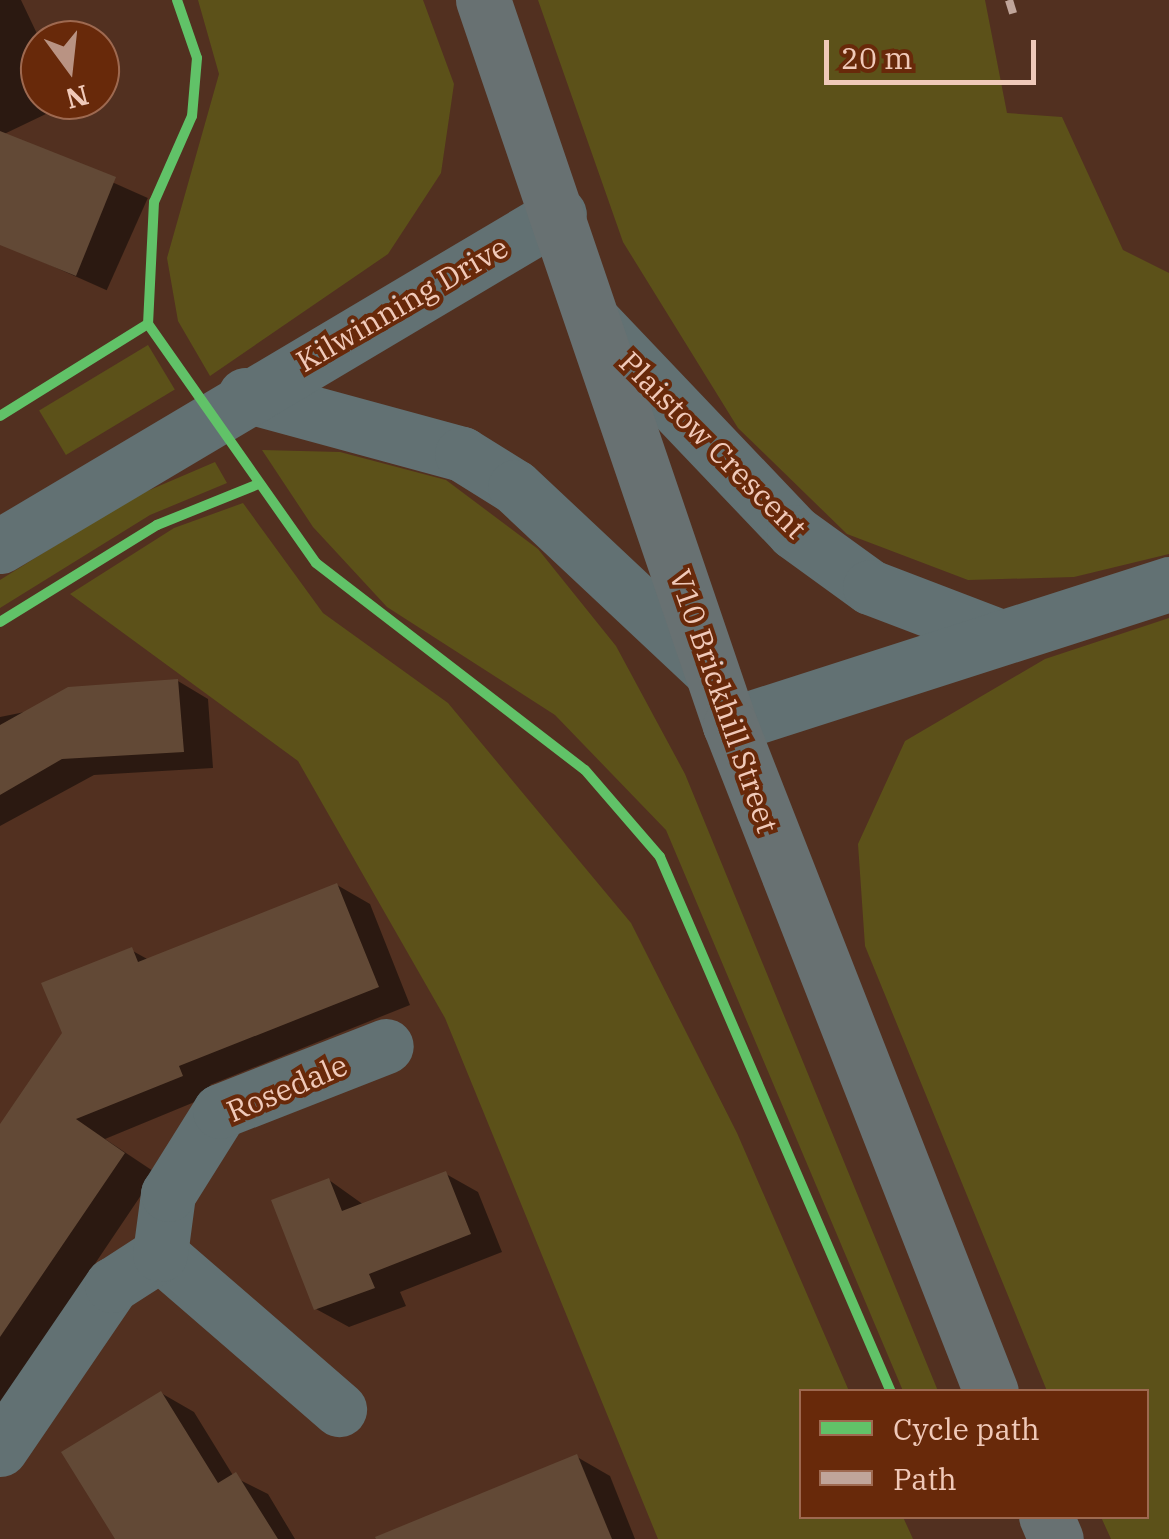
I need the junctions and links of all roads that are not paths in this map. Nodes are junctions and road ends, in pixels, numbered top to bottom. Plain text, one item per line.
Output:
1 (483, 0) edge
2 (559, 214) junction
3 (597, 325) junction
4 (245, 395) junction
5 (0, 546) edge
6 (1169, 584) edge
7 (996, 635) junction
8 (710, 670) junction
9 (730, 725) junction
10 (386, 1046) dead end
11 (160, 1254) junction
12 (990, 1389) edge
13 (338, 1409) dead end
14 (0, 1449) edge

1 - 2 street, V10 Brickhill Street
2 - 3 street, V10 Brickhill Street
2 - 4 street, Kilwinning Drive
3 - 7 street, Plaistow Crescent
3 - 8 street, V10 Brickhill Street
4 - 5 street, Kilwinning Drive
4 - 8 street, Kilwinning Drive
6 - 7 street
7 - 9 street
8 - 9 street, V10 Brickhill Street
9 - 12 street, V10 Brickhill Street
10 - 11 street, Rosedale
11 - 13 street
11 - 14 street

